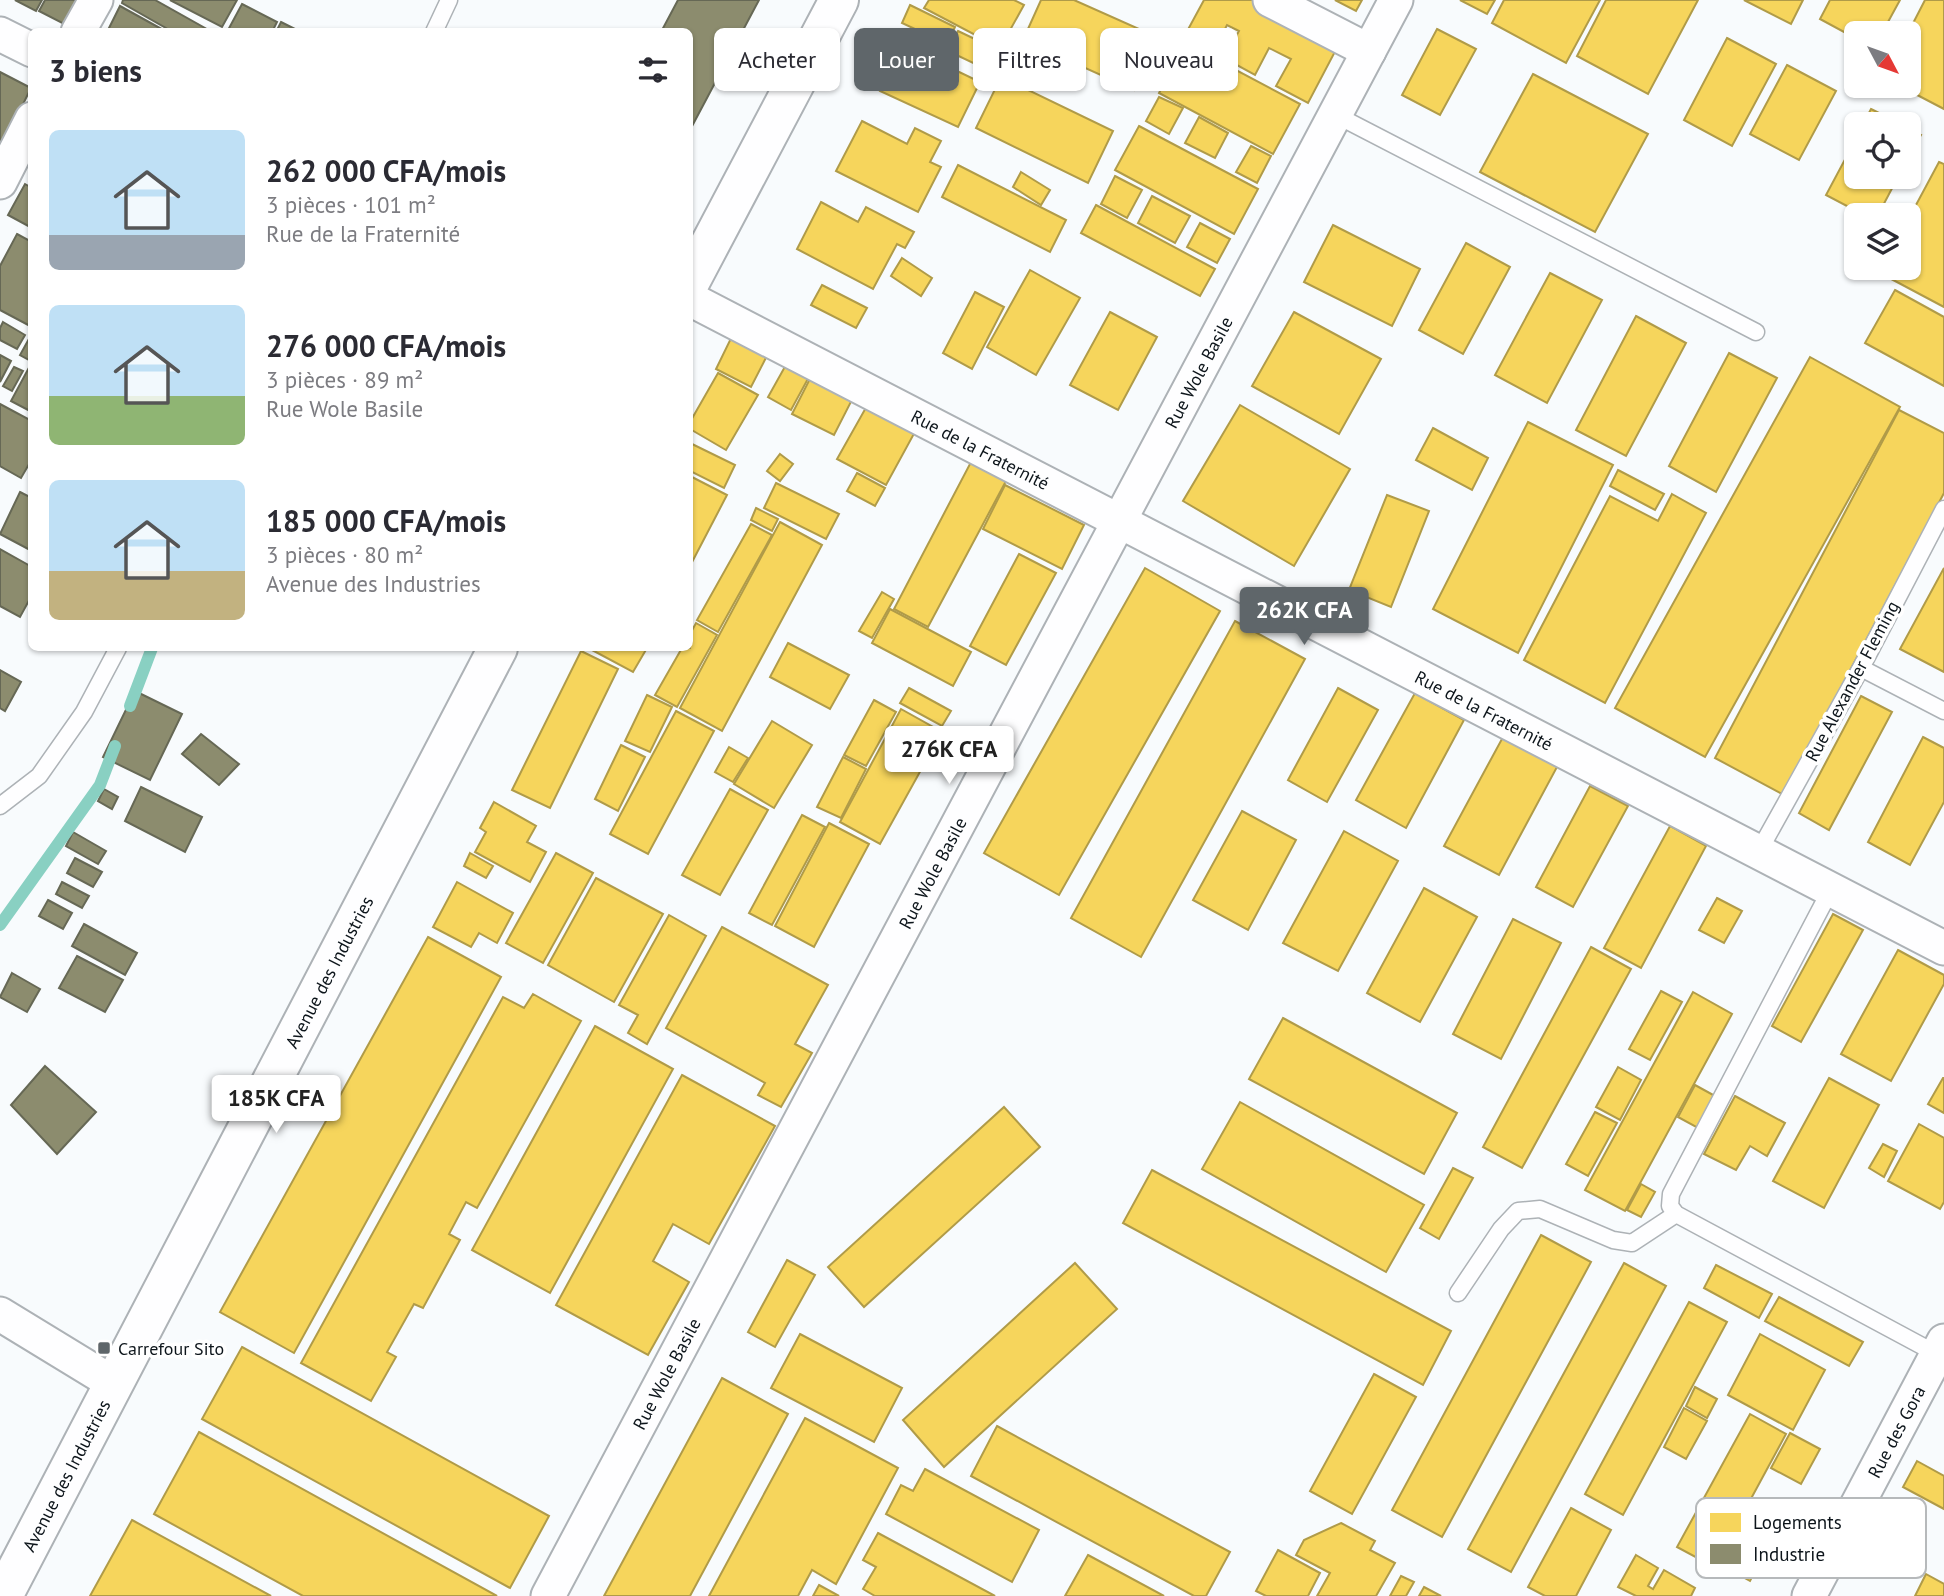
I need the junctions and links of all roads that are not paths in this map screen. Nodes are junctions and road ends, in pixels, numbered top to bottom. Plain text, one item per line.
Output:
1 (96, 0) edge
2 (449, 0) edge
3 (839, 0) edge
4 (1270, 0) edge
5 (1396, 0) edge
6 (80, 28) edge
7 (436, 28) edge
8 (0, 34) edge
9 (28, 48) edge
10 (1369, 51) junction
11 (1336, 115) junction
12 (28, 126) edge
13 (0, 182) edge
14 (693, 274) edge
15 (693, 301) edge
16 (1756, 332) dead end
17 (1944, 509) edge
18 (1121, 522) junction
19 (116, 651) edge
20 (496, 651) edge
21 (1861, 668) junction
22 (1944, 711) edge
23 (0, 806) edge
24 (1759, 851) junction
25 (1830, 889) junction
26 (1944, 948) edge
27 (1676, 1214) junction
28 (1458, 1293) dead end
29 (0, 1314) edge
30 (1941, 1348) edge
31 (113, 1383) junction
32 (1861, 1498) edge
33 (1819, 1578) edge
34 (3, 1596) edge
35 (548, 1596) edge
36 (1809, 1596) edge

1 - 6 street
2 - 7 lane
3 - 14 street
4 - 10 street
5 - 10 street, Rue Wole Basile
8 - 9 street
10 - 11 street, Rue Wole Basile
11 - 16 lane
11 - 18 street, Rue Wole Basile
12 - 13 street
15 - 18 street, Rue de la Fraternité
17 - 21 lane, Rue Alexander Fleming
18 - 24 street, Rue de la Fraternité
18 - 35 street, Rue Wole Basile
19 - 23 lane
20 - 31 street, Avenue des Industries
21 - 22 lane
21 - 24 lane, Rue Alexander Fleming
24 - 25 street, Rue de la Fraternité
25 - 26 street, Rue de la Fraternité
25 - 27 lane
27 - 28 lane
27 - 30 lane
29 - 31 street
30 - 32 street, Rue des Gora
31 - 34 street, Avenue des Industries
33 - 36 street, Rue des Gora

